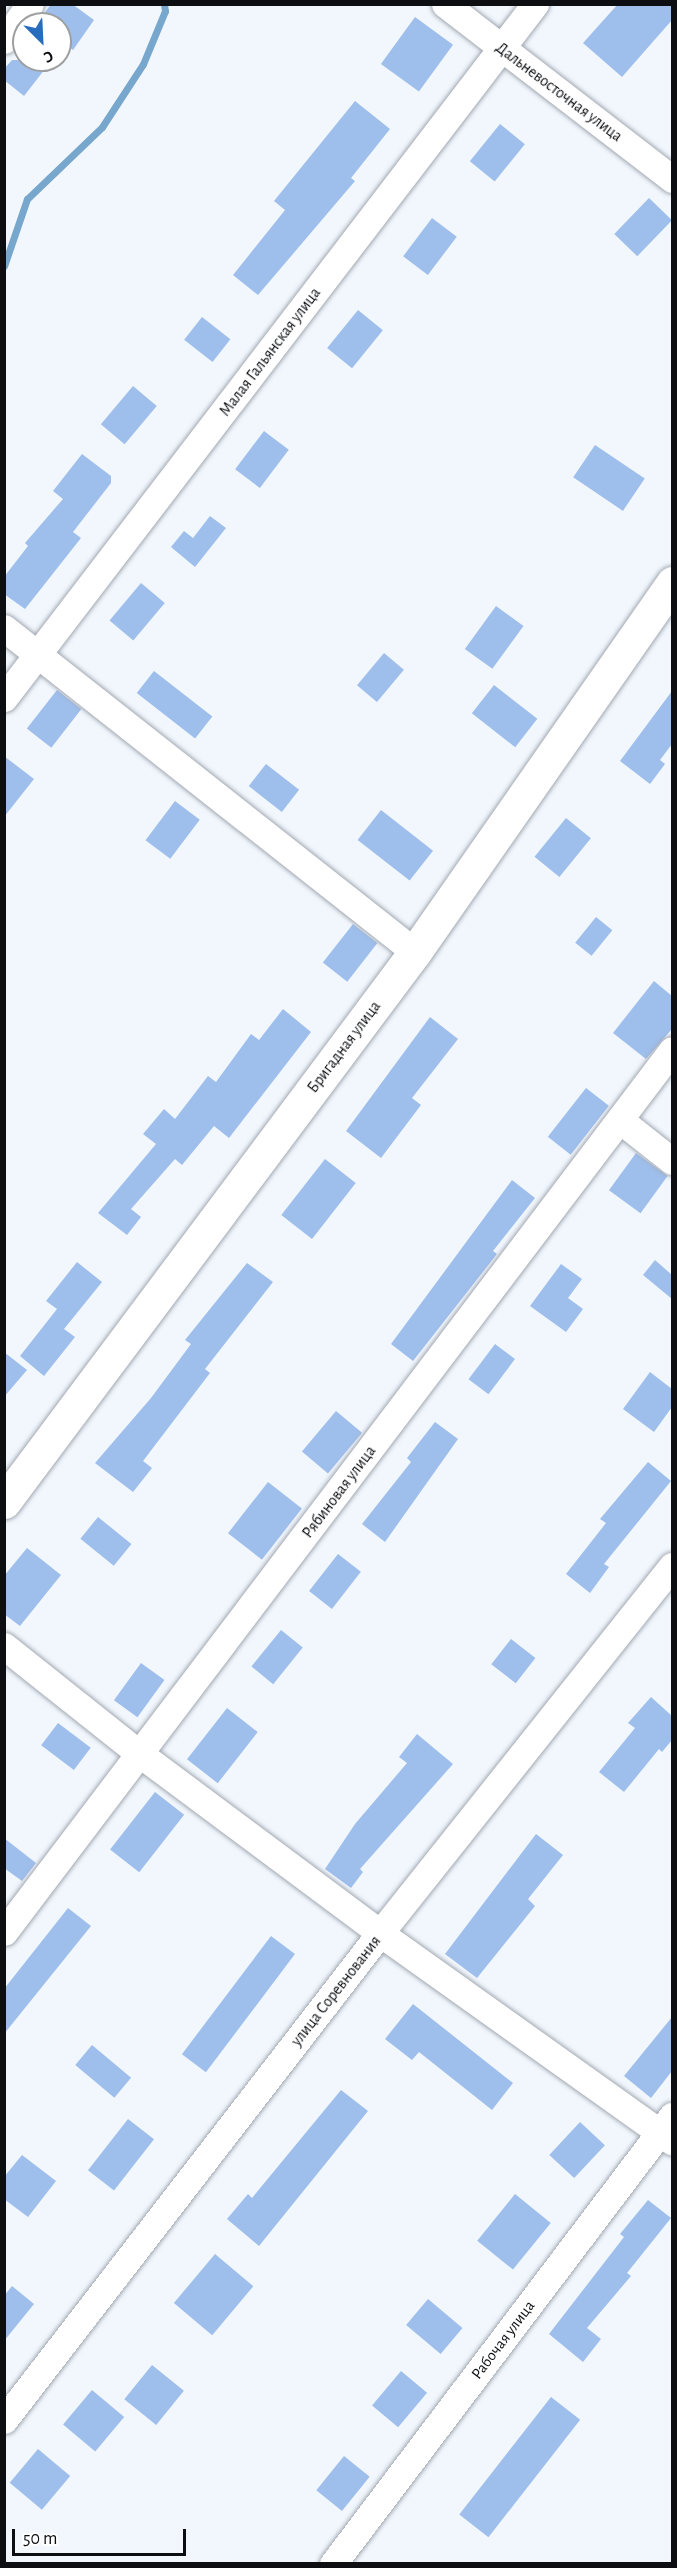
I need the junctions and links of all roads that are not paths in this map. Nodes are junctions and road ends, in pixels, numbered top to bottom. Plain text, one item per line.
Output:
1 (30, 4) edge
2 (445, 4) edge
3 (535, 4) edge
4 (4, 40) edge
5 (502, 48) junction
6 (672, 179) edge
7 (672, 583) edge
8 (4, 628) edge
9 (39, 653) junction
10 (4, 698) edge
11 (416, 952) junction
12 (672, 1050) edge
13 (620, 1120) junction
14 (672, 1161) edge
15 (4, 1503) edge
16 (672, 1566) edge
17 (4, 1646) edge
18 (141, 1754) junction
19 (4, 1932) edge
20 (380, 1933) junction
21 (668, 2129) edge
22 (4, 2420) edge
23 (333, 2564) edge

1 - 4 street
2 - 5 street, Дальневосточная улица
3 - 5 street, Малая Гальянская улица
5 - 6 street, Дальневосточная улица
5 - 9 street, Малая Гальянская улица
7 - 11 street, Бригадная улица
8 - 9 street
9 - 10 street, Малая Гальянская улица
9 - 11 street
11 - 15 street, Бригадная улица
12 - 13 street, Рябиновая улица
13 - 14 street
13 - 18 street, Рябиновая улица
16 - 20 street, улица Соревнования
17 - 18 street
18 - 19 street, Рябиновая улица
18 - 20 street
20 - 21 street
20 - 22 street, улица Соревнования
21 - 23 street, Рабочая улица

